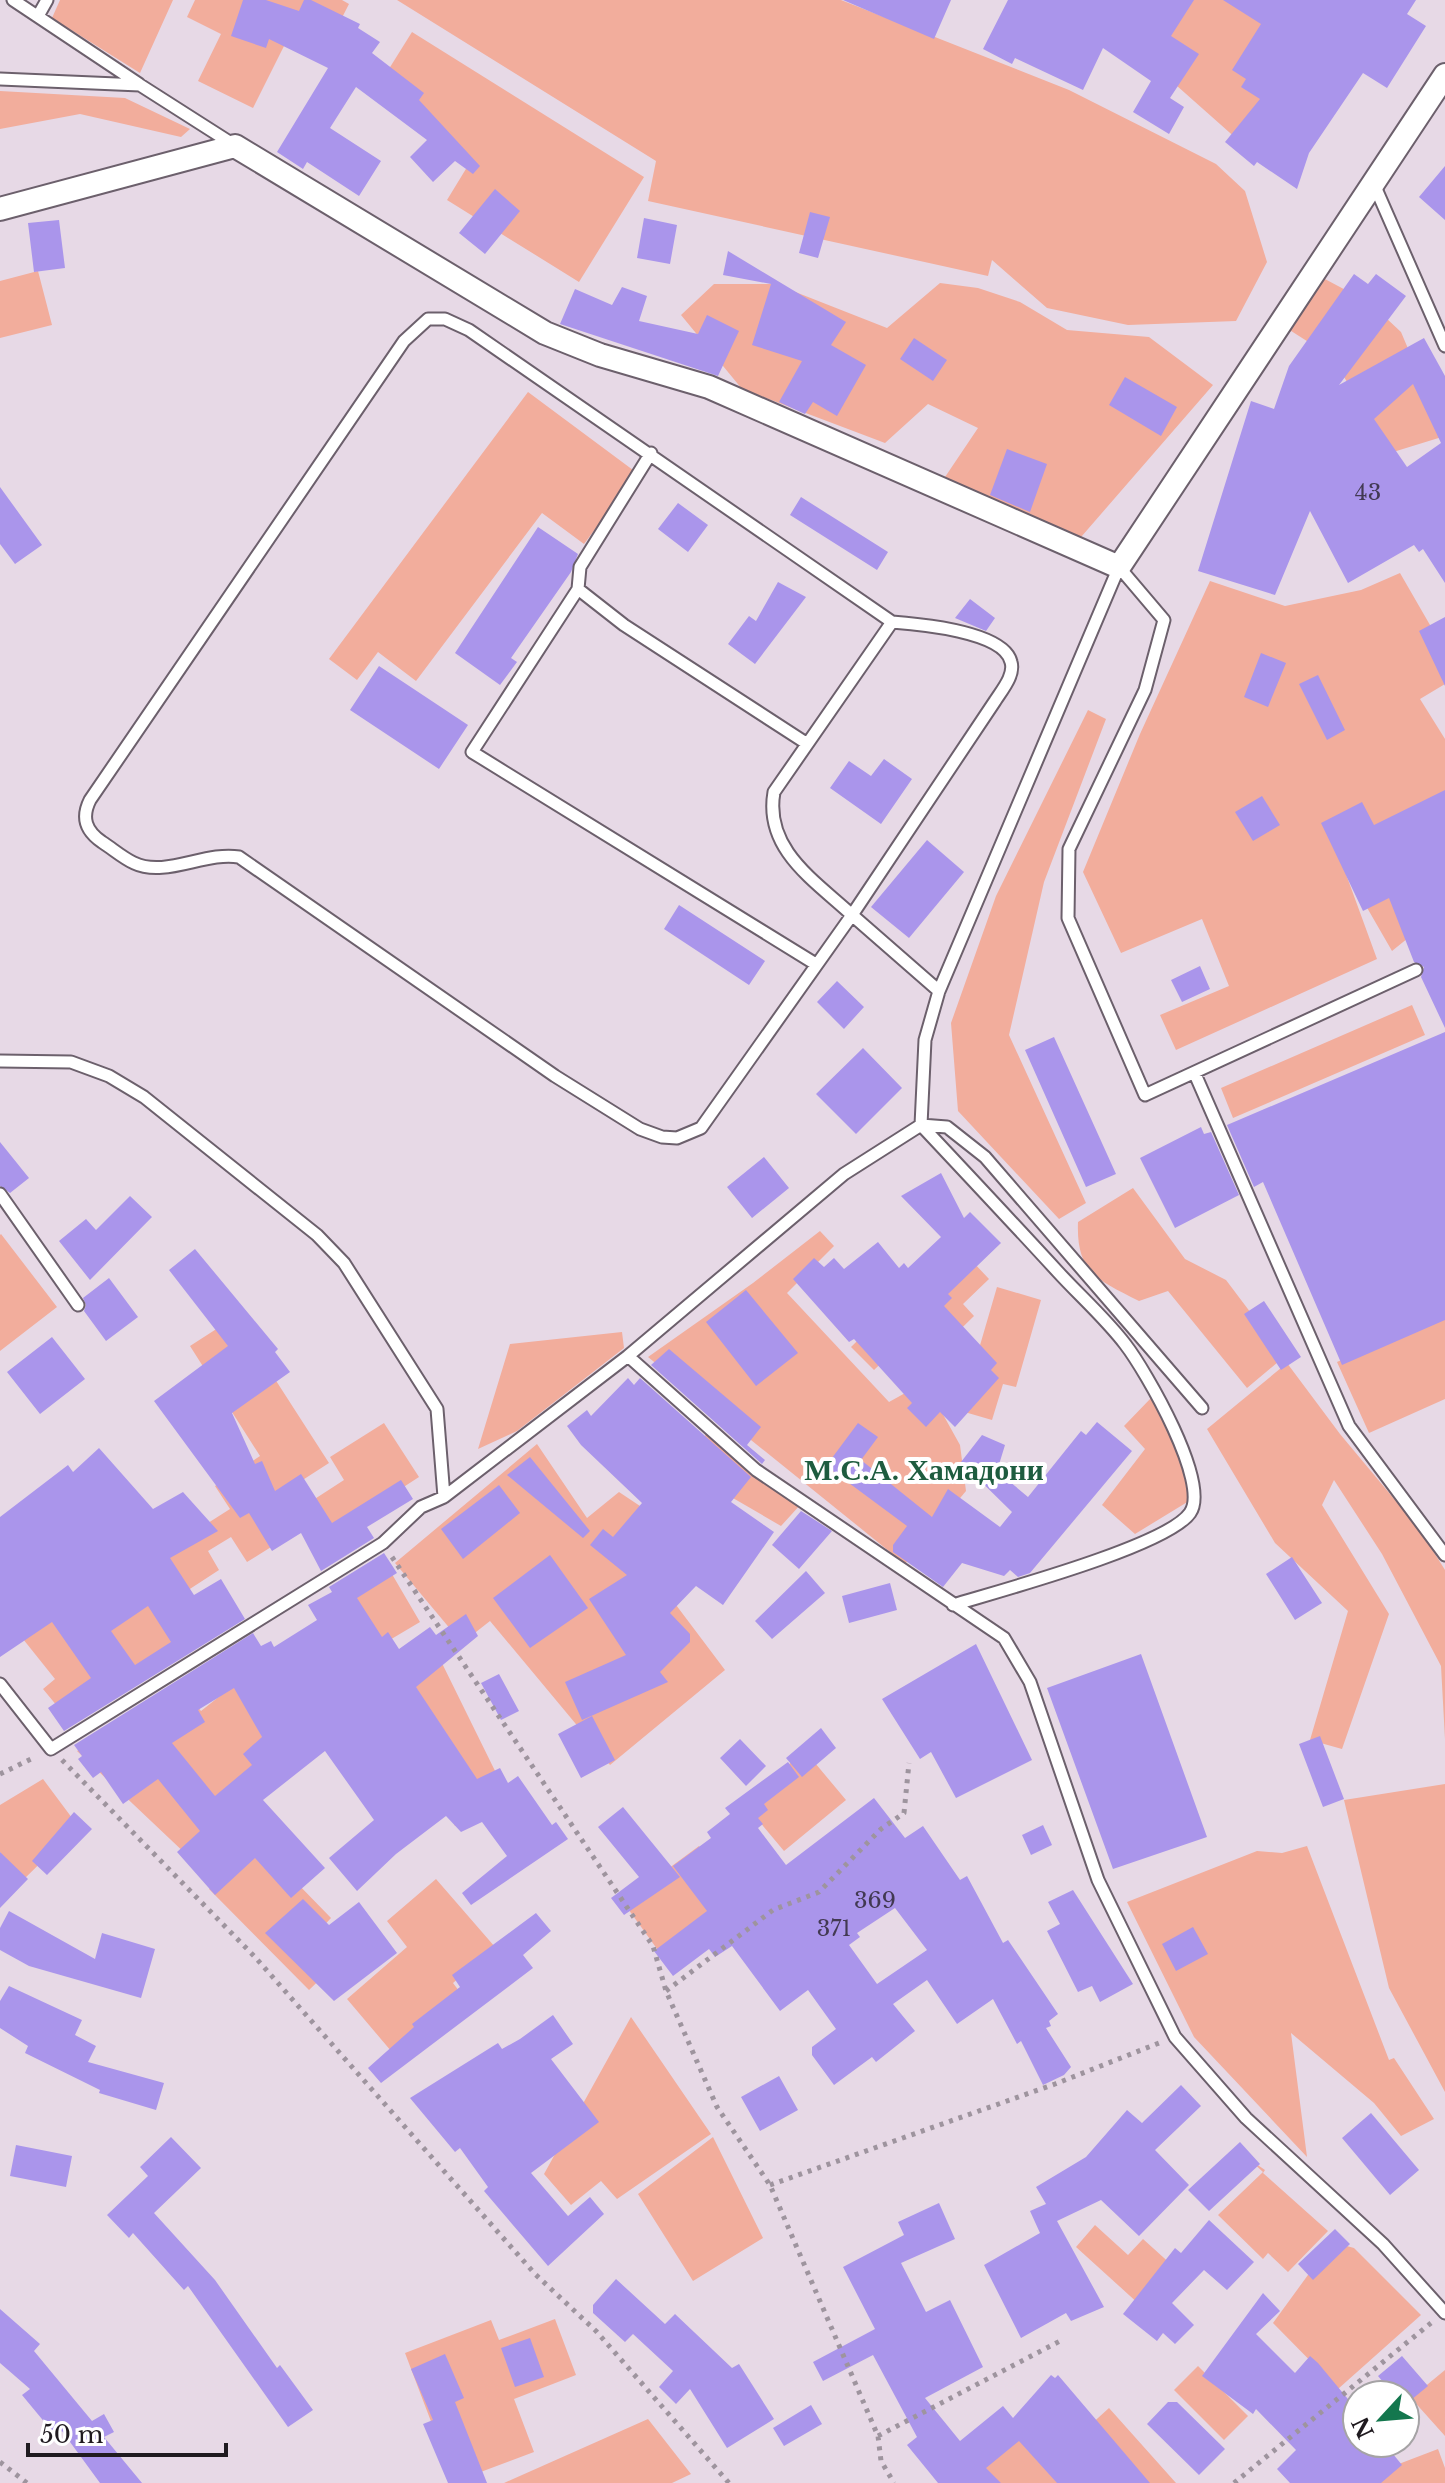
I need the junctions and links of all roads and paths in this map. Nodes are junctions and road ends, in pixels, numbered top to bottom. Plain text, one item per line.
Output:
1 (13, 0) edge
2 (47, 0) edge
3 (38, 16) junction
4 (1445, 75) edge
5 (0, 79) edge
6 (140, 85) junction
7 (235, 146) junction
8 (1372, 181) junction
9 (0, 209) edge
10 (1445, 346) edge
11 (651, 453) junction
12 (1119, 567) junction
13 (578, 589) junction
14 (892, 622) junction
15 (806, 743) junction
16 (852, 915) junction
17 (814, 963) junction
18 (1416, 970) dead end
19 (939, 991) junction
20 (0, 1061) edge
21 (1195, 1074) junction
22 (921, 1125) junction
23 (0, 1194) edge
24 (78, 1305) dead end
25 (628, 1356) junction
26 (1202, 1408) dead end
27 (444, 1497) junction
28 (383, 1543) junction
29 (1445, 1555) edge
30 (953, 1605) junction
31 (0, 1684) edge
32 (51, 1749) junction
33 (909, 1763) dead end
34 (0, 1774) edge
35 (666, 1991) junction
36 (1175, 2037) junction
37 (770, 2185) junction
38 (1444, 2313) edge
39 (1060, 2341) dead end
40 (878, 2436) junction
41 (0, 2462) edge
42 (27, 2483) edge
43 (729, 2483) edge
44 (894, 2483) edge
45 (1234, 2483) edge

1 - 3 lane
2 - 3 lane
3 - 6 lane
4 - 8 street
5 - 6 lane
6 - 7 lane
7 - 9 street
7 - 12 street
8 - 10 lane
8 - 12 street
11 - 13 lane
11 - 14 lane
11 - 17 lane
12 - 19 lane
12 - 21 lane
13 - 15 lane
13 - 17 lane
14 - 15 lane
14 - 16 lane
15 - 16 lane
16 - 17 lane
16 - 19 lane
18 - 21 lane
19 - 22 lane
20 - 27 lane
21 - 29 lane
22 - 25 lane
22 - 26 lane
22 - 30 lane
23 - 24 lane
25 - 27 lane
25 - 30 lane
27 - 28 lane
28 - 32 lane
28 - 35 path
30 - 36 lane
31 - 32 lane
32 - 34 path
32 - 43 path
33 - 35 path
35 - 37 path
36 - 37 path
36 - 38 lane
37 - 40 path
38 - 45 path
39 - 40 path
40 - 44 path
41 - 42 path

